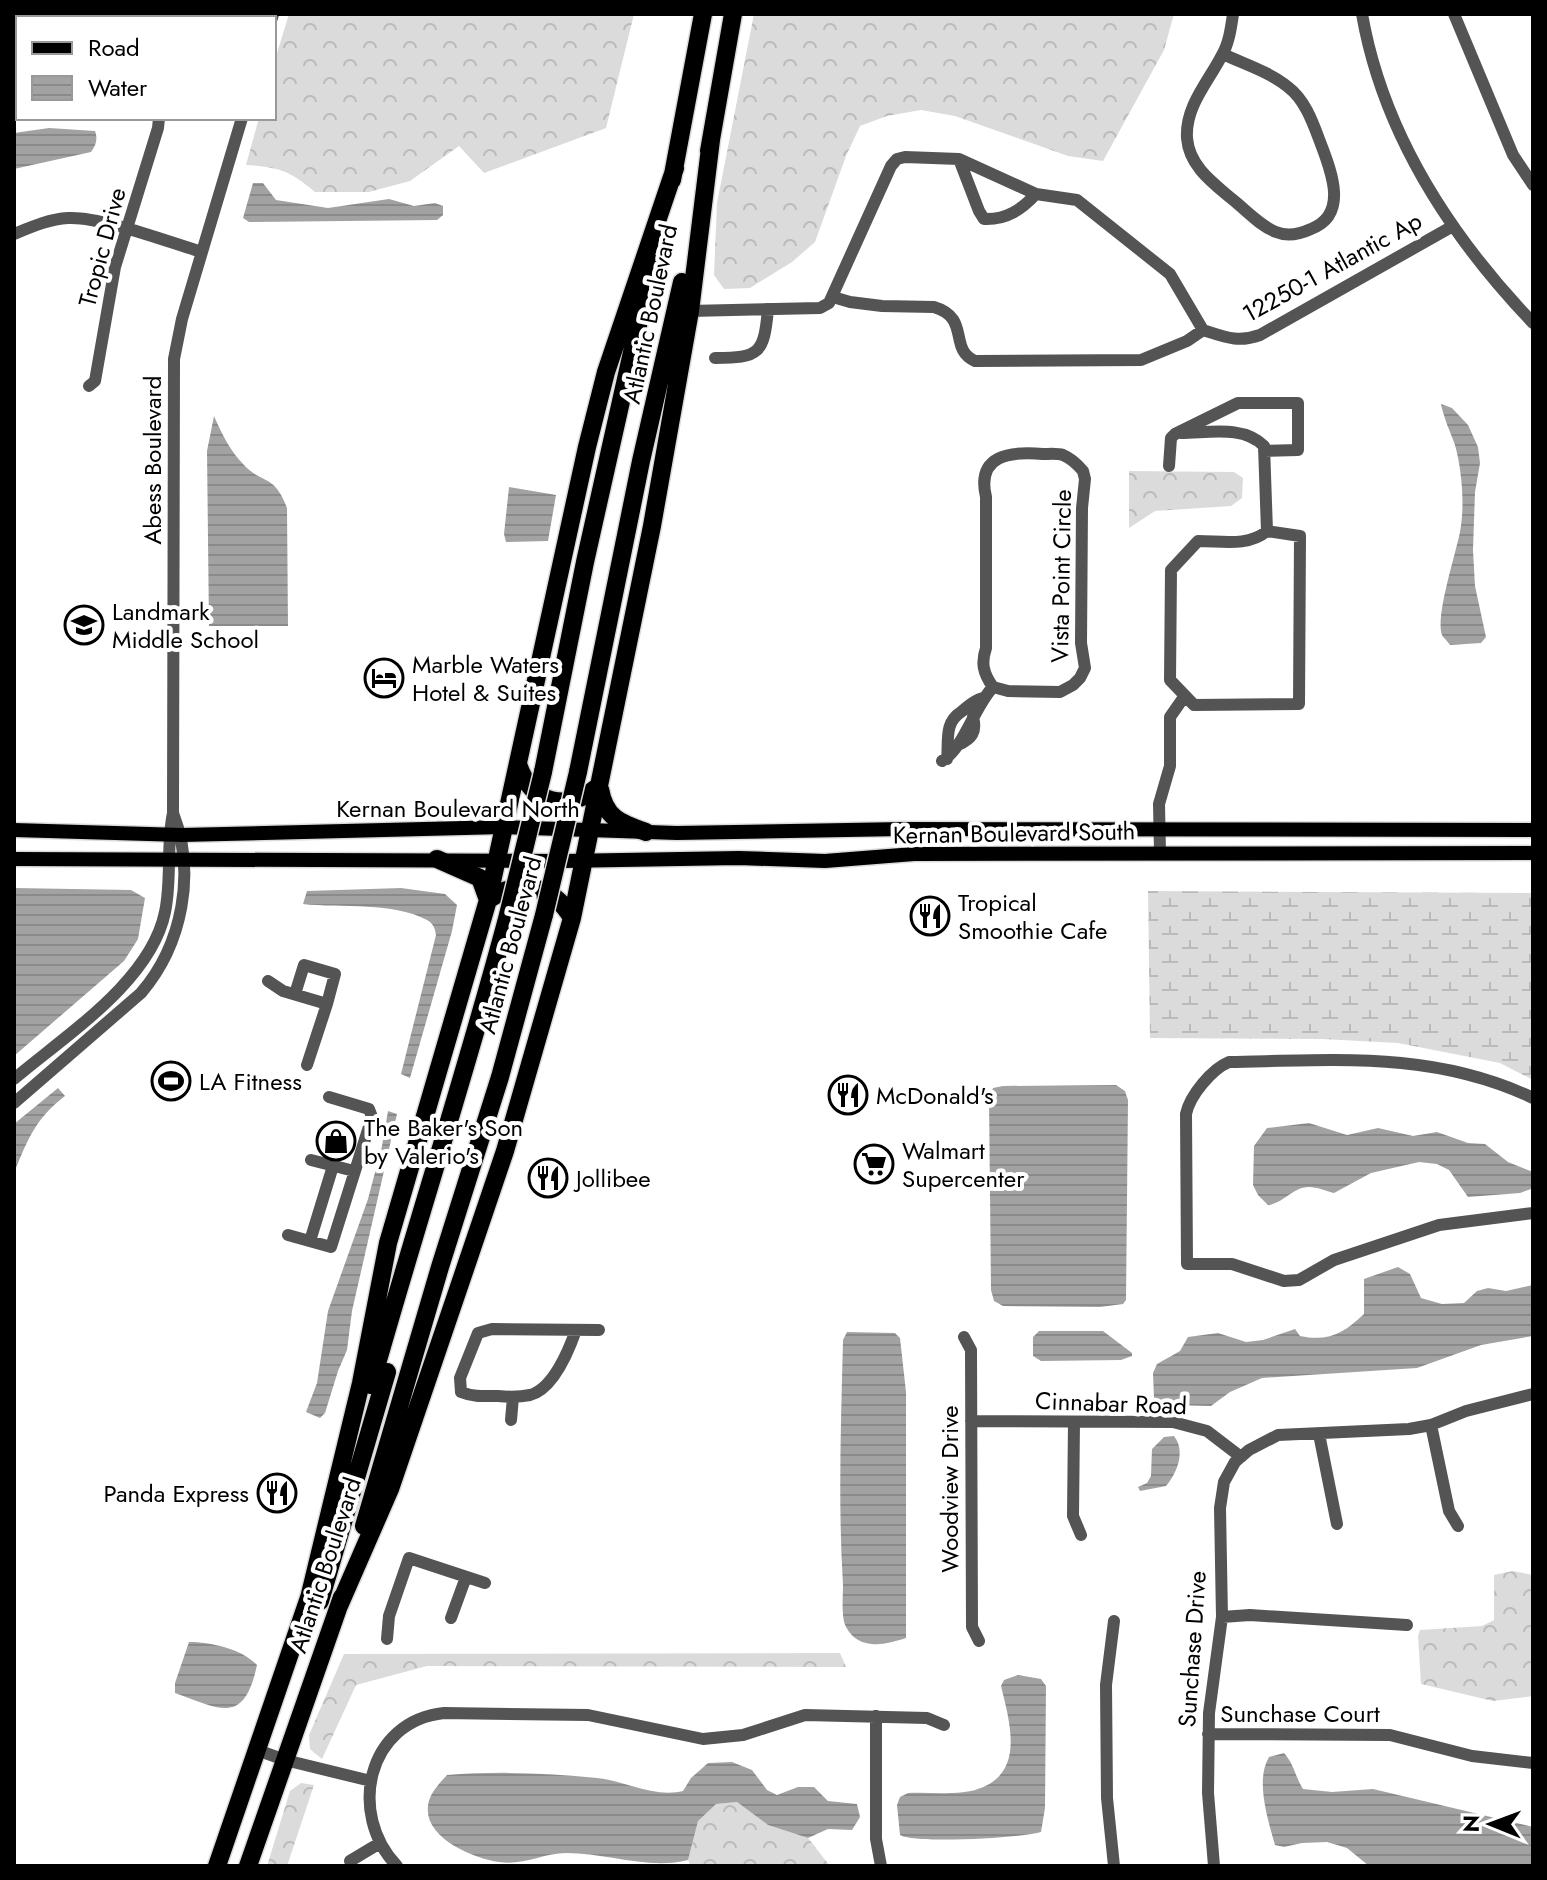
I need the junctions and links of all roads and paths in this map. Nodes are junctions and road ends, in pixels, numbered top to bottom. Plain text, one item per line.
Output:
1 (703, 14) edge
2 (733, 14) edge
3 (1233, 14) edge
4 (1362, 14) edge
5 (1454, 14) edge
6 (1223, 54) junction
7 (159, 120) edge
8 (241, 120) edge
9 (711, 140) junction
10 (959, 159) junction
11 (675, 168) junction
12 (1533, 185) edge
13 (1036, 194) junction
14 (1453, 226) junction
15 (127, 230) junction
16 (14, 234) edge
17 (202, 252) junction
18 (833, 297) junction
19 (768, 309) junction
20 (690, 311) junction
21 (1533, 323) edge
22 (1203, 330) junction
23 (715, 358) dead end
24 (89, 386) dead end
25 (1175, 434) junction
26 (1264, 451) junction
27 (1169, 466) dead end
28 (1267, 531) junction
29 (993, 687) junction
30 (1184, 697) junction
31 (983, 698) junction
32 (518, 764) junction
33 (599, 786) junction
34 (504, 827) junction
35 (903, 829) joint
36 (14, 830) edge
37 (589, 830) junction
38 (1158, 830) junction
39 (1533, 830) edge
40 (646, 832) junction
41 (175, 835) junction
42 (1160, 853) junction
43 (1533, 853) edge
44 (14, 859) edge
45 (437, 859) junction
46 (167, 860) junction
47 (183, 861) junction
48 (497, 861) junction
49 (583, 861) junction
50 (488, 900) junction
51 (572, 918) junction
52 (268, 981) dead end
53 (295, 994) junction
54 (327, 1004) junction
55 (307, 1065) dead end
56 (14, 1079) edge
57 (329, 1097) dead end
58 (1533, 1098) edge
59 (14, 1103) edge
60 (311, 1160) dead end
61 (333, 1166) junction
62 (354, 1171) junction
63 (1533, 1213) edge
64 (288, 1235) dead end
65 (310, 1241) junction
66 (394, 1305) junction
67 (576, 1330) junction
68 (599, 1330) dead end
69 (964, 1337) dead end
70 (1533, 1394) edge
71 (513, 1397) junction
72 (511, 1420) dead end
73 (971, 1421) junction
74 (1074, 1422) junction
75 (1431, 1425) junction
76 (1319, 1434) junction
77 (1241, 1457) junction
78 (1337, 1524) dead end
79 (1458, 1526) dead end
80 (1081, 1535) dead end
81 (466, 1577) junction
82 (485, 1583) dead end
83 (310, 1594) junction
84 (339, 1606) junction
85 (1222, 1617) junction
86 (451, 1618) dead end
87 (1114, 1621) dead end
88 (1407, 1625) dead end
89 (387, 1639) dead end
90 (979, 1641) dead end
91 (876, 1716) junction
92 (944, 1725) dead end
93 (1208, 1734) junction
94 (270, 1755) junction
95 (1533, 1763) edge
96 (371, 1781) junction
97 (380, 1843) junction
98 (350, 1861) dead end
99 (217, 1866) edge
100 (248, 1866) edge
101 (397, 1866) edge
102 (881, 1866) edge
103 (1114, 1866) edge
104 (1214, 1866) edge

1 - 11 highway, Atlantic Boulevard
2 - 9 highway, Atlantic Boulevard
3 - 6 street
4 - 14 street
5 - 12 street
6 - 6 street
7 - 15 street, Tropic Drive
8 - 17 street, Abess Boulevard
9 - 20 highway
9 - 84 highway, Atlantic Boulevard, bridge
10 - 13 street
10 - 13 street
10 - 18 street
11 - 32 highway
11 - 66 highway, Atlantic Boulevard, bridge
13 - 22 street
14 - 21 street
14 - 22 street, 12250-1 Atlantic Ap
15 - 16 street
15 - 17 street
15 - 24 street, Tropic Drive
17 - 41 street, Abess Boulevard
18 - 19 street
18 - 22 street
19 - 20 street
19 - 23 street
20 - 33 highway
25 - 26 street
25 - 26 street
25 - 27 street
26 - 28 street
28 - 30 street
28 - 30 street
29 - 29 street, Vista Point Circle
29 - 31 street
30 - 38 street
31 - 31 street
32 - 33 highway
32 - 34 highway
33 - 37 highway
33 - 40 highway
34 - 37 main road, Kernan Boulevard North
34 - 41 main road, Kernan Boulevard North
34 - 48 highway
35 - 38 main road, Kernan Boulevard South
35 - 40 main road, Kernan Boulevard North
36 - 41 main road, Kernan Boulevard North
37 - 40 main road, Kernan Boulevard North
37 - 49 highway
38 - 39 main road, Kernan Boulevard South
38 - 42 street
41 - 46 street, Abess Boulevard
41 - 47 street, Abess Boulevard
42 - 43 main road, Kernan Boulevard South
42 - 49 main road, Kernan Boulevard South
44 - 46 main road
45 - 47 main road
45 - 48 main road
45 - 50 highway
46 - 47 main road
46 - 56 street, Abess Boulevard
47 - 59 street, Abess Boulevard
48 - 49 main road, Kernan Boulevard South
48 - 50 highway
49 - 51 highway
50 - 51 highway
50 - 83 highway
51 - 84 highway
52 - 53 street
53 - 54 street
53 - 54 street
54 - 55 street
57 - 62 street
58 - 63 street
60 - 61 street
61 - 62 street
61 - 65 street
62 - 65 street
64 - 65 street
66 - 83 highway, Atlantic Boulevard
66 - 94 highway
67 - 68 street
67 - 71 street
67 - 71 street
69 - 73 street, Woodview Drive
70 - 75 street
71 - 72 street
73 - 74 street, Cinnabar Road
73 - 90 street, Woodview Drive
74 - 77 street, Cinnabar Road
74 - 80 street
75 - 76 street
75 - 79 street
76 - 77 street
76 - 78 street
77 - 85 street, Sunchase Drive
81 - 82 street
81 - 86 street
81 - 89 street
83 - 94 highway, Atlantic Boulevard
84 - 94 highway, Atlantic Boulevard
85 - 88 street
85 - 93 street, Sunchase Drive
87 - 103 street
91 - 92 street
91 - 96 street
91 - 102 street
93 - 95 street, Sunchase Court
93 - 104 street, Sunchase Drive
94 - 96 street
94 - 99 highway, Atlantic Boulevard
94 - 100 highway, Atlantic Boulevard
96 - 97 street
97 - 98 street
97 - 101 street

